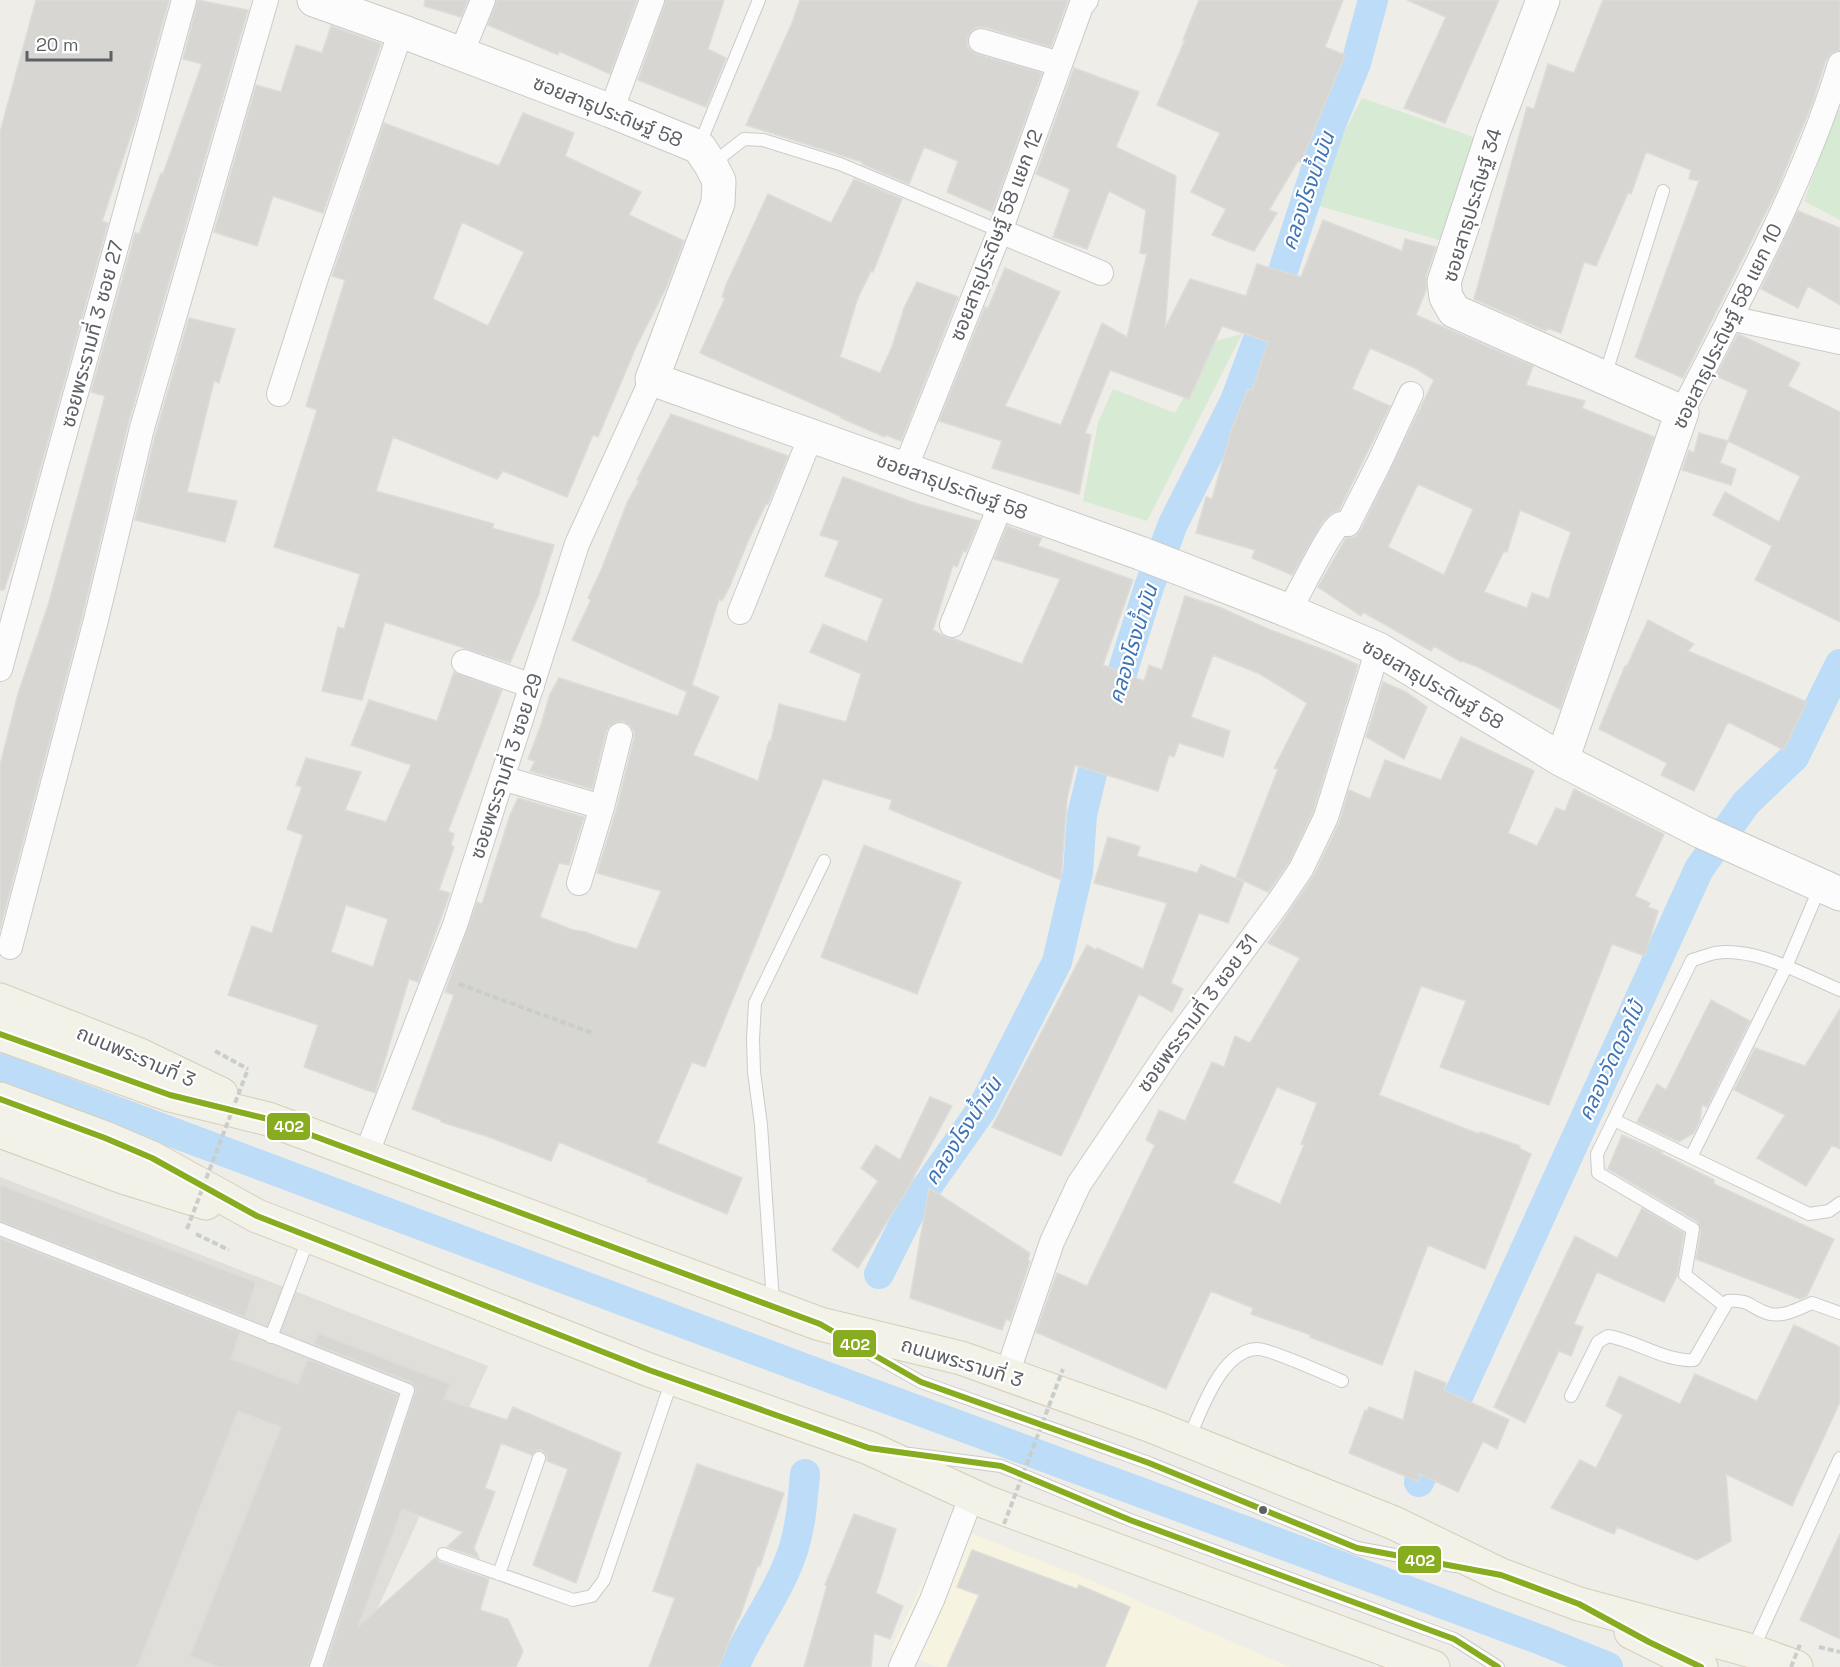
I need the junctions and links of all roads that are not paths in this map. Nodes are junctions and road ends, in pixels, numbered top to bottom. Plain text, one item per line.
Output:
1 (184, 0) edge
2 (266, 0) edge
3 (314, 0) edge
4 (483, 0) edge
5 (652, 0) edge
6 (759, 0) edge
7 (1086, 0) edge
8 (1543, 0) edge
9 (401, 31) junction
10 (981, 41) dead end
11 (461, 54) junction
12 (1840, 63) edge
13 (1060, 64) junction
14 (611, 111) junction
15 (705, 156) junction
16 (1663, 191) dead end
17 (1000, 231) junction
18 (1101, 273) dead end
19 (1730, 318) junction
20 (1840, 342) edge
21 (1605, 378) junction
22 (652, 379) junction
23 (279, 394) dead end
24 (1412, 394) dead end
25 (1682, 412) junction
26 (811, 436) junction
27 (905, 469) junction
28 (1001, 504) junction
29 (1289, 611) junction
30 (740, 612) dead end
31 (952, 625) dead end
32 (1378, 649) junction
33 (465, 662) dead end
34 (0, 669) edge
35 (531, 686) junction
36 (620, 735) dead end
37 (1562, 760) junction
38 (502, 778) junction
39 (602, 807) junction
40 (824, 861) dead end
41 (579, 883) dead end
42 (1830, 890) edge
43 (10, 947) dead end
44 (1786, 967) junction
45 (1840, 990) edge
46 (0, 1000) edge
47 (0, 1034) edge
48 (0, 1099) edge
49 (268, 1119) junction
50 (1614, 1119) junction
51 (0, 1131) edge
52 (366, 1155) junction
53 (1692, 1157) junction
54 (1840, 1203) edge
55 (257, 1216) junction
56 (0, 1229) edge
57 (309, 1236) junction
58 (1725, 1306) junction
59 (773, 1307) junction
60 (1840, 1313) edge
61 (820, 1324) junction
62 (271, 1337) junction
63 (1006, 1374) junction
64 (672, 1378) junction
65 (1342, 1381) dead end
66 (1571, 1396) dead end
67 (1187, 1440) junction
68 (869, 1448) junction
69 (539, 1458) dead end
70 (1840, 1458) edge
71 (972, 1496) junction
72 (443, 1554) dead end
73 (499, 1574) junction
74 (1501, 1575) junction
75 (1579, 1604) junction
76 (1752, 1651) junction
77 (1799, 1654) edge
78 (907, 1665) edge
79 (316, 1667) edge
80 (1433, 1667) edge
81 (1498, 1667) edge
82 (1701, 1667) edge

1 - 34 street, ซอยพระรามที่ 3 ซอย 27
2 - 43 street
3 - 9 street, ซอยสาธุประดิษฐ์ 58
4 - 11 street
5 - 14 street
6 - 15 lane
7 - 13 street, ซอยสาธุประดิษฐ์ 58 แยก 12
8 - 21 street, ซอยสาธุประดิษฐ์ 34
9 - 11 street, ซอยสาธุประดิษฐ์ 58
9 - 23 street
10 - 13 street
11 - 14 street, ซอยสาธุประดิษฐ์ 58
12 - 19 street, ซอยสาธุประดิษฐ์ 58 แยก 10
13 - 17 street, ซอยสาธุประดิษฐ์ 58 แยก 12
14 - 15 street, ซอยสาธุประดิษฐ์ 58
15 - 17 lane
15 - 22 street
16 - 21 lane
17 - 18 street
17 - 27 street, ซอยสาธุประดิษฐ์ 58 แยก 12
19 - 20 street
19 - 25 street, ซอยสาธุประดิษฐ์ 58 แยก 10
21 - 25 street, ซอยสาธุประดิษฐ์ 34
22 - 26 street, ซอยสาธุประดิษฐ์ 58
22 - 35 street, ซอยพระรามที่ 3 ซอย 29
24 - 29 street
25 - 37 street, ซอยสาธุประดิษฐ์ 58 แยก 10
26 - 27 street, ซอยสาธุประดิษฐ์ 58
26 - 30 street
27 - 28 street, ซอยสาธุประดิษฐ์ 58
28 - 29 street, ซอยสาธุประดิษฐ์ 58
28 - 31 street
29 - 32 street, ซอยสาธุประดิษฐ์ 58
32 - 37 street, ซอยสาธุประดิษฐ์ 58
32 - 63 street, ซอยพระรามที่ 3 ซอย 31
33 - 35 street
35 - 38 street, ซอยพระรามที่ 3 ซอย 29
36 - 39 street
37 - 42 street, ซอยสาธุประดิษฐ์ 58
38 - 39 street
38 - 52 street, ซอยพระรามที่ 3 ซอย 29
39 - 41 street
40 - 59 lane
42 - 44 lane
44 - 45 lane
44 - 50 lane
44 - 53 lane
46 - 49 main road, ถนนพระรามที่ 3
47 - 49 main road, ถนนพระรามที่ 3
48 - 55 main road
49 - 52 main road, ถนนพระรามที่ 3
50 - 53 lane
50 - 58 lane
51 - 55 main road
52 - 59 main road, ถนนพระรามที่ 3
53 - 54 lane
55 - 57 main road
56 - 62 lane
57 - 62 lane
57 - 64 main road
58 - 60 lane
58 - 66 lane
59 - 61 main road, ถนนพระรามที่ 3
61 - 63 main road, ถนนพระรามที่ 3
61 - 74 lane
62 - 79 lane
63 - 67 main road, ถนนพระรามที่ 3
64 - 68 main road
64 - 73 lane
65 - 67 lane
67 - 74 main road, ถนนพระรามที่ 3
68 - 71 main road
68 - 81 lane
69 - 73 lane
70 - 76 lane
71 - 78 street
71 - 80 main road
72 - 73 lane
74 - 75 main road, ถนนพระรามที่ 3
75 - 76 main road, ถนนพระรามที่ 3
75 - 82 main road, ถนนพระรามที่ 3
76 - 77 main road, ถนนพระรามที่ 3

